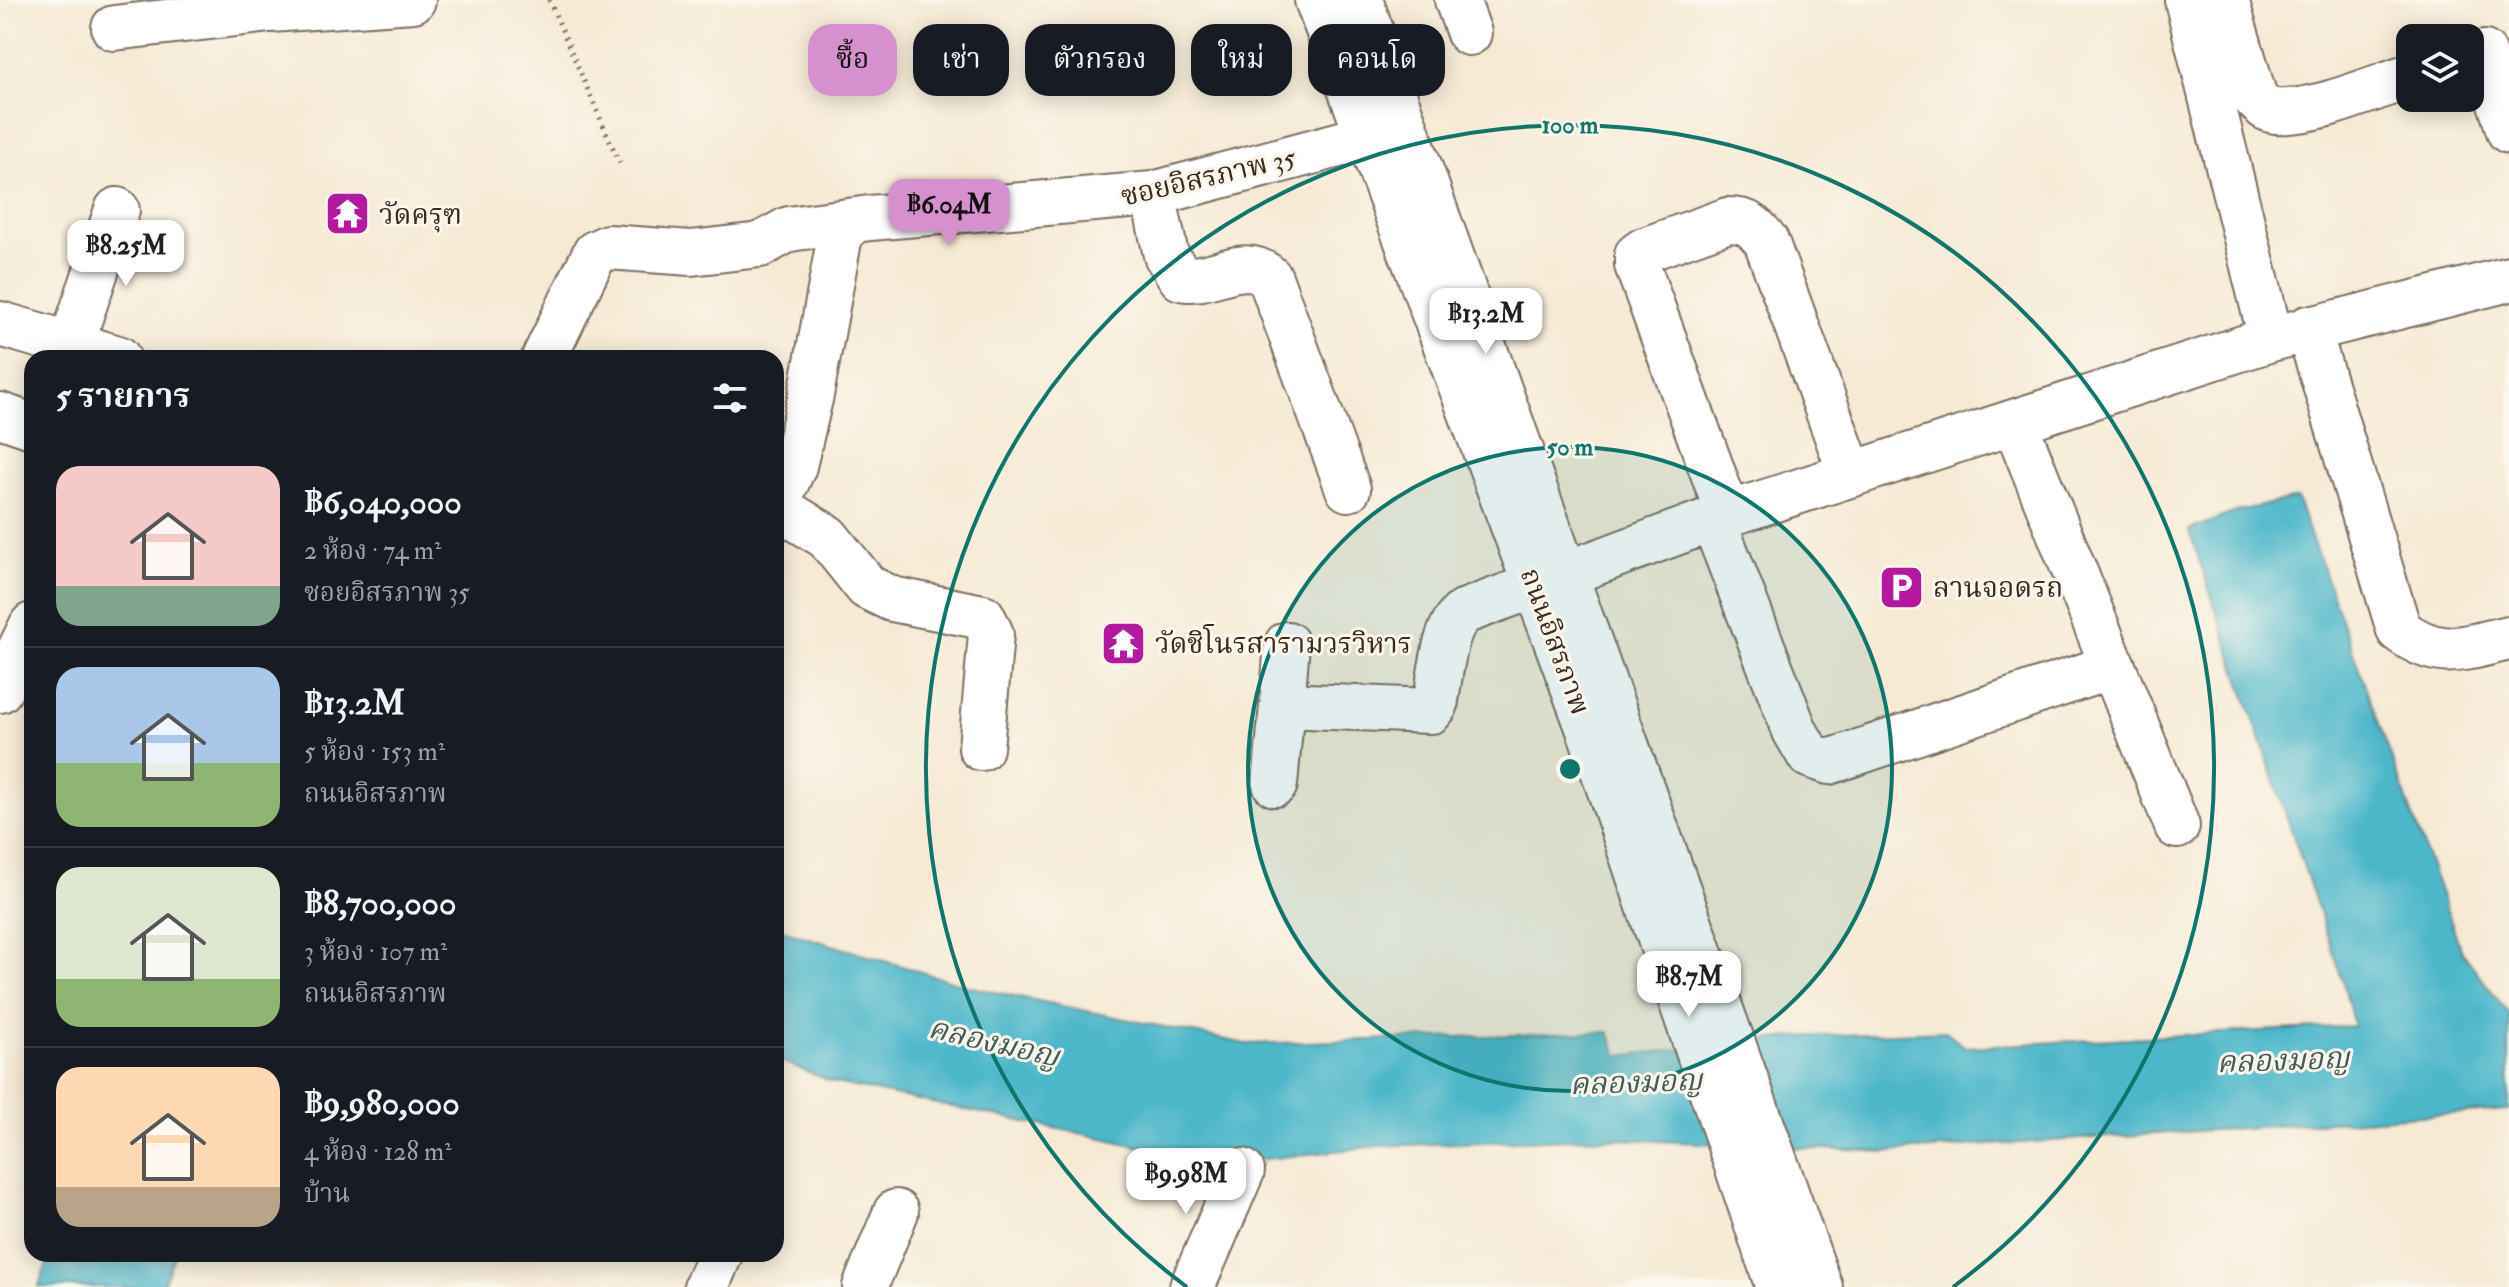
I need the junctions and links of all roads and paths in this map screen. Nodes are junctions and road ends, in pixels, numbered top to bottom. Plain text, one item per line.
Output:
1 (413, 0) edge
2 (549, 0) edge
3 (1317, 0) edge
4 (1360, 0) edge
5 (2187, 0) edge
6 (2226, 0) edge
7 (114, 28) dead end
8 (2488, 52) edge
9 (2396, 80) edge
10 (2509, 131) edge
11 (1368, 137) junction
12 (620, 164) dead end
13 (1153, 194) junction
14 (117, 210) dead end
15 (851, 222) junction
16 (2509, 279) edge
17 (0, 324) edge
18 (2290, 334) junction
19 (71, 344) junction
20 (91, 350) edge
21 (548, 350) edge
22 (0, 415) edge
23 (24, 423) edge
24 (2015, 423) junction
25 (1851, 475) junction
26 (784, 488) edge
27 (1348, 489) dead end
28 (784, 511) edge
29 (1721, 516) junction
30 (1551, 578) junction
31 (2509, 638) edge
32 (24, 641) edge
33 (1287, 644) dead end
34 (2113, 666) junction
35 (0, 690) edge
36 (1282, 705) junction
37 (1607, 732) junction
38 (981, 748) dead end
39 (1275, 784) dead end
40 (2177, 826) dead end
41 (1242, 1171) dead end
42 (896, 1212) dead end
43 (717, 1262) edge
44 (706, 1287) edge
45 (865, 1287) edge
46 (1192, 1287) edge
47 (1778, 1287) edge
48 (1820, 1287) edge

1 - 7 main road
2 - 12 path
3 - 11 main road, ถนนอิสรภาพ
4 - 30 main road
5 - 18 main road
6 - 9 main road
8 - 10 main road
11 - 13 main road, ซอยอิสรภาพ 35
11 - 30 main road, ถนนอิสรภาพ
13 - 15 main road, ซอยอิสรภาพ 35
13 - 27 main road
14 - 19 main road
15 - 21 main road, ซอยอิสรภาพ 35
15 - 26 main road
16 - 18 main road
17 - 19 main road
18 - 24 main road
18 - 31 main road
19 - 20 main road
22 - 23 main road
24 - 25 main road
24 - 34 main road
25 - 29 main road
25 - 29 main road
28 - 38 main road
29 - 30 main road
29 - 34 main road
30 - 36 main road
30 - 37 main road, ถนนอิสรภาพ
32 - 35 main road
33 - 36 main road
34 - 40 main road
36 - 39 main road
37 - 47 main road, ถนนอิสรภาพ
37 - 48 main road
41 - 46 main road
42 - 45 main road
43 - 44 main road

